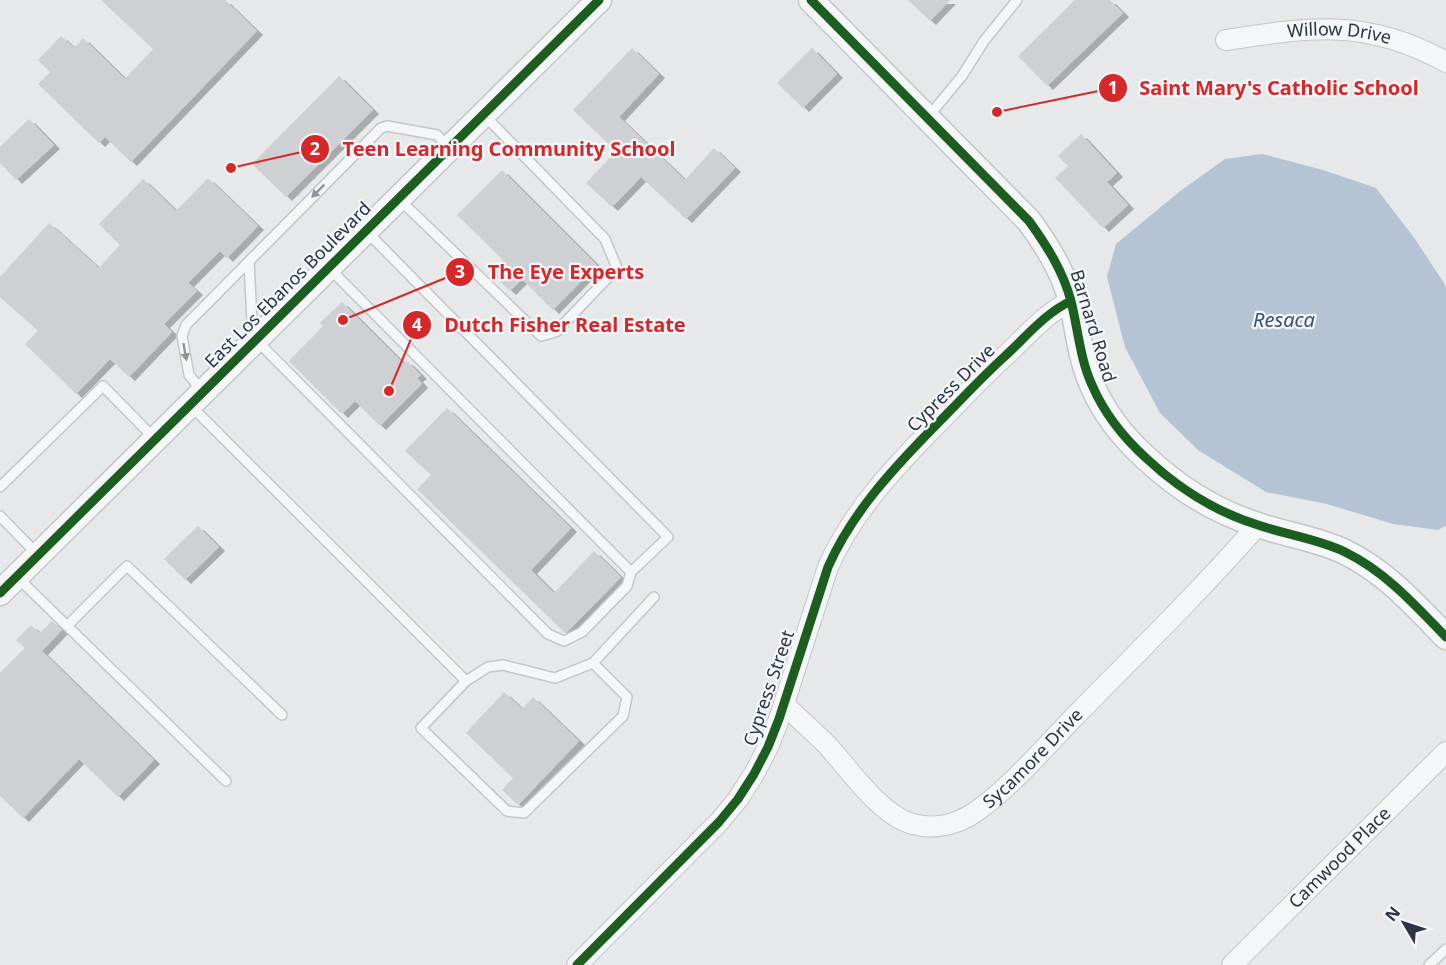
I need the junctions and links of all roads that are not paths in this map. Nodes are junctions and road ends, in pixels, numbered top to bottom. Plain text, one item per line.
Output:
1 (599, 0) edge
2 (812, 0) edge
3 (1017, 0) edge
4 (1226, 40) dead end
5 (1446, 62) edge
6 (483, 114) junction
7 (928, 117) junction
8 (449, 148) junction
9 (398, 198) junction
10 (366, 231) junction
11 (249, 261) junction
12 (329, 268) junction
13 (1071, 301) junction
14 (259, 336) junction
15 (196, 399) junction
16 (155, 440) junction
17 (0, 488) edge
18 (862, 507) joint
19 (0, 516) edge
20 (1258, 525) junction
21 (38, 555) junction
22 (631, 572) junction
23 (8, 585) edge
24 (654, 597) dead end
25 (67, 626) junction
26 (1446, 637) edge
27 (593, 663) junction
28 (466, 681) junction
29 (784, 704) junction
30 (282, 715) dead end
31 (1446, 752) edge
32 (226, 781) dead end
33 (1446, 949) edge
34 (577, 965) edge
35 (1232, 965) edge
36 (1429, 965) edge

1 - 6 street, East Los Ebanos Boulevard
2 - 7 street, Barnard Road
3 - 7 lane
4 - 5 street, Willow Drive
6 - 8 street, East Los Ebanos Boulevard
6 - 9 lane
7 - 13 street, Barnard Road
8 - 9 street, East Los Ebanos Boulevard
8 -> 11 lane
9 - 10 street, East Los Ebanos Boulevard
10 - 12 street, East Los Ebanos Boulevard
10 - 22 lane
11 - 14 lane
11 -> 15 lane
12 - 14 street, East Los Ebanos Boulevard
12 - 22 lane
13 - 18 street, Cypress Drive
13 - 20 street, Barnard Road
14 - 15 street, East Los Ebanos Boulevard
14 - 22 lane
15 - 16 street, East Los Ebanos Boulevard
15 - 28 lane
16 - 17 lane
16 - 21 street, East Los Ebanos Boulevard
18 - 29 street, Cypress Street
19 - 21 lane
20 - 26 street, Barnard Road
20 - 29 street, Sycamore Drive
21 - 23 street, East Los Ebanos Boulevard
23 - 25 lane
24 - 27 lane
25 - 30 lane
25 - 32 lane
27 - 28 lane
27 - 28 lane
29 - 34 street, Cypress Street
31 - 35 street, Camwood Place
33 - 36 lane

